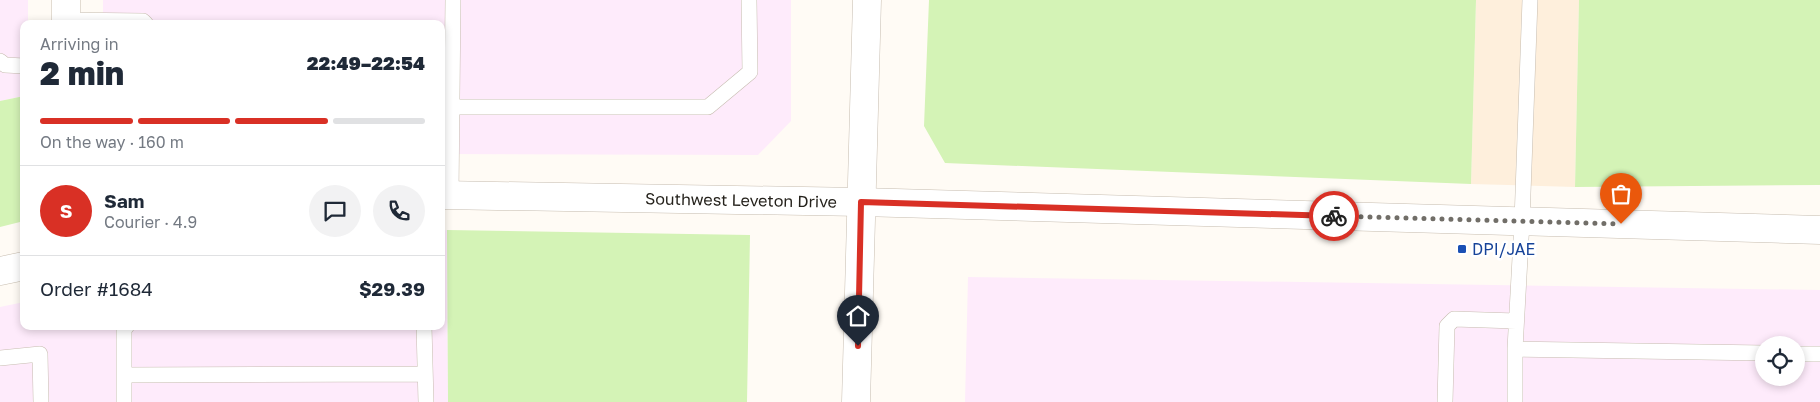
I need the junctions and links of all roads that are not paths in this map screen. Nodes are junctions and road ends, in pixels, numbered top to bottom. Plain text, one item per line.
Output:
1 (453, 0) edge
2 (749, 0) edge
3 (867, 0) edge
4 (1530, 0) edge
5 (66, 14) edge
6 (132, 20) edge
7 (0, 61) edge
8 (20, 66) edge
9 (452, 107) junction
10 (446, 195) edge
11 (861, 202) junction
12 (1522, 221) junction
13 (1820, 230) edge
14 (20, 267) edge
15 (0, 271) edge
16 (1516, 321) junction
17 (124, 330) edge
18 (424, 330) edge
19 (1515, 349) junction
20 (1755, 353) edge
21 (1805, 354) edge
22 (1820, 354) edge
23 (0, 358) edge
24 (425, 374) junction
25 (124, 375) junction
26 (41, 402) edge
27 (124, 402) edge
28 (426, 402) edge
29 (856, 402) edge
30 (1445, 402) edge
31 (1515, 402) edge

1 - 9 lane
2 - 9 lane
3 - 11 street
4 - 12 lane
5 - 6 lane
7 - 8 lane
9 - 10 lane
10 - 11 street, Southwest Leveton Drive
11 - 12 street, Southwest Leveton Drive
11 - 29 street
12 - 13 street, Southwest Leveton Drive
12 - 16 lane
14 - 15 street
16 - 19 lane
16 - 30 lane
17 - 25 lane
18 - 24 lane
19 - 20 lane
19 - 31 lane
21 - 22 lane
23 - 26 lane
24 - 25 lane
24 - 28 lane
25 - 27 lane

